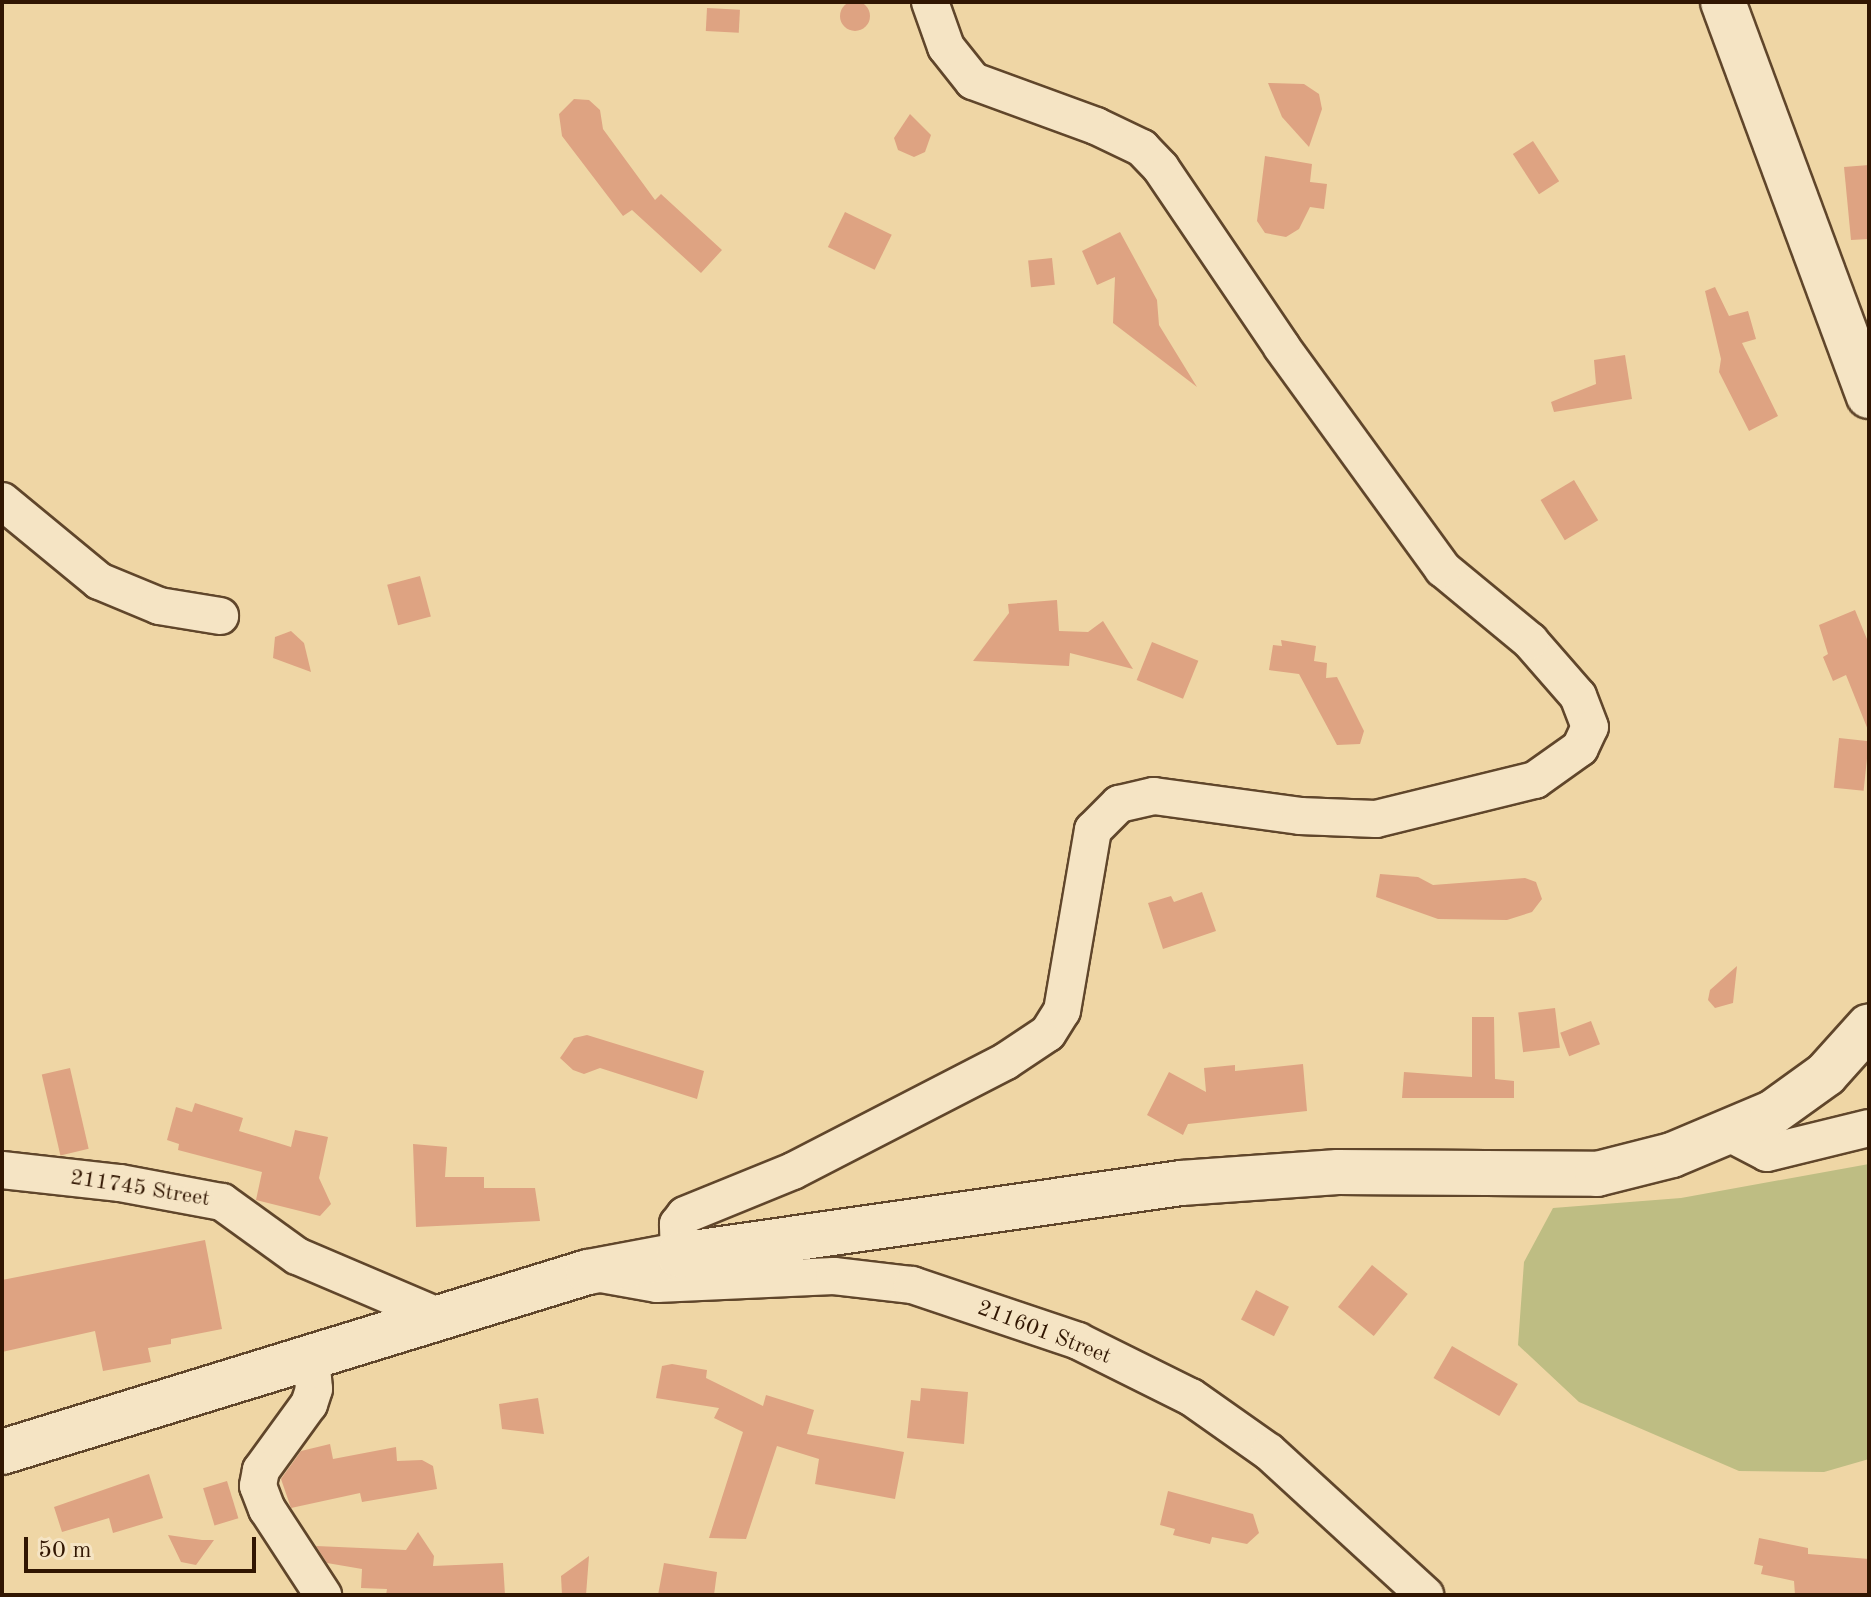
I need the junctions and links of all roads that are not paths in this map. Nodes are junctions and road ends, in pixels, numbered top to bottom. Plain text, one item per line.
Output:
1 (930, 2) edge
2 (1723, 2) edge
3 (1867, 380) edge
4 (2, 501) edge
5 (220, 616) dead end
6 (1869, 1026) edge
7 (1869, 1128) edge
8 (1727, 1132) junction
9 (2, 1170) edge
10 (679, 1255) junction
11 (588, 1272) junction
12 (440, 1317) junction
13 (311, 1355) junction
14 (2, 1452) edge
15 (323, 1595) edge
16 (1425, 1595) edge

1 - 10 street
2 - 3 street
4 - 5 street
6 - 8 street
7 - 8 street
8 - 10 street
9 - 12 street, 211745 Street
10 - 11 street
11 - 12 street
11 - 16 street, 211601 Street
12 - 13 street
13 - 14 street
13 - 15 street

